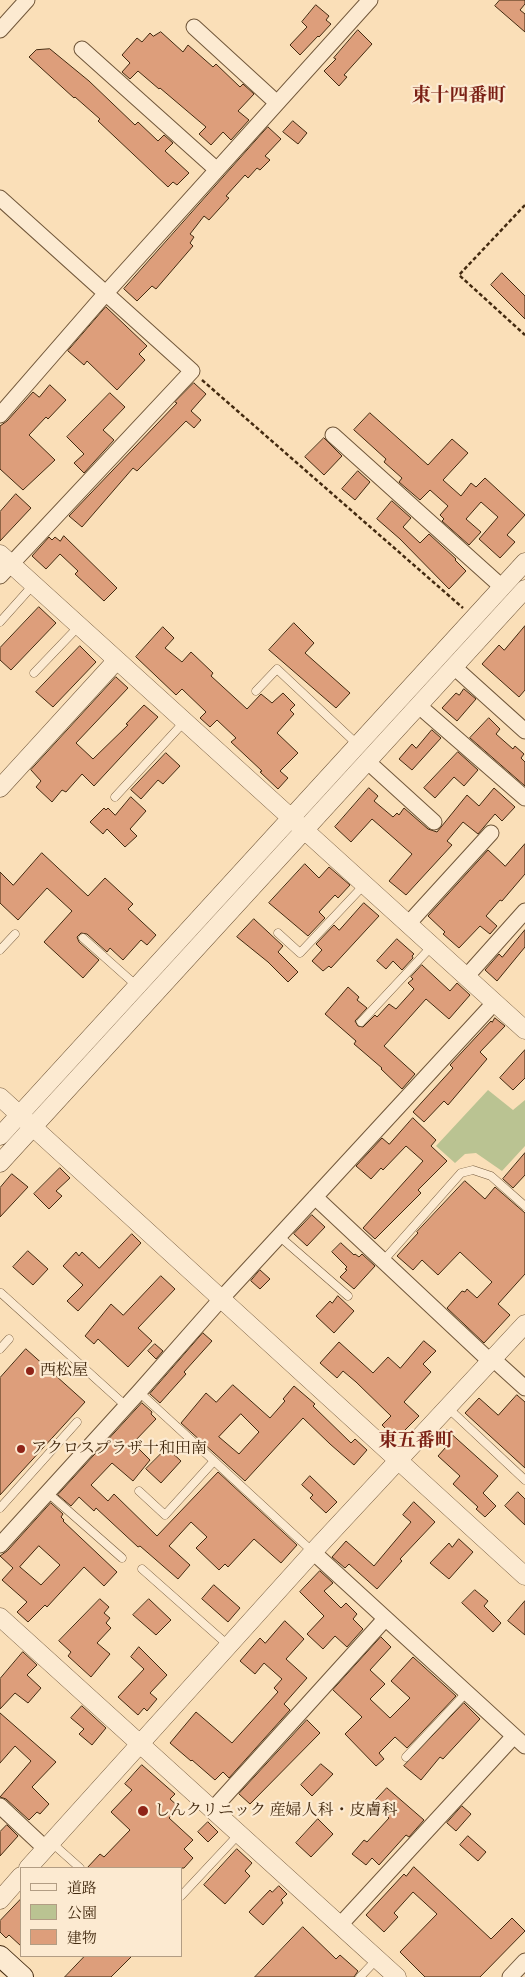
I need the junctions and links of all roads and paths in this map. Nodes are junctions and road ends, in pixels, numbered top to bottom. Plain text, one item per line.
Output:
1 (27, 0) edge
2 (370, 0) edge
3 (194, 27) dead end
4 (0, 30) edge
5 (82, 49) dead end
6 (277, 104) junction
7 (217, 170) junction
8 (0, 198) edge
9 (525, 205) edge
10 (106, 292) junction
11 (525, 335) edge
12 (192, 370) junction
13 (0, 415) edge
14 (333, 435) dead end
15 (525, 562) edge
16 (4, 565) edge
17 (34, 584) junction
18 (502, 587) junction
19 (525, 591) edge
20 (474, 618) junction
21 (0, 622) edge
22 (79, 626) junction
23 (116, 661) junction
24 (454, 667) junction
25 (34, 673) dead end
26 (256, 691) dead end
27 (419, 706) junction
28 (184, 722) junction
29 (525, 731) edge
30 (358, 745) junction
31 (368, 762) junction
32 (0, 788) edge
33 (115, 797) dead end
34 (525, 798) edge
35 (290, 818) junction
36 (434, 822) dead end
37 (304, 831) junction
38 (491, 833) dead end
39 (364, 885) junction
40 (525, 911) edge
41 (408, 924) junction
42 (278, 933) dead end
43 (14, 934) dead end
44 (83, 938) dead end
45 (432, 946) junction
46 (0, 950) edge
47 (466, 977) junction
48 (136, 986) junction
49 (494, 1003) junction
50 (361, 1022) dead end
51 (525, 1030) edge
52 (0, 1097) edge
53 (20, 1115) junction
54 (33, 1127) junction
55 (0, 1136) edge
56 (0, 1163) edge
57 (314, 1197) junction
58 (525, 1206) edge
59 (279, 1236) junction
60 (383, 1261) junction
61 (1, 1293) dead end
62 (348, 1296) dead end
63 (221, 1299) junction
64 (525, 1324) edge
65 (9, 1339) dead end
66 (0, 1349) edge
67 (492, 1360) junction
68 (525, 1388) edge
69 (139, 1392) junction
70 (126, 1406) junction
71 (448, 1408) junction
72 (77, 1422) dead end
73 (214, 1461) junction
74 (399, 1461) junction
75 (525, 1480) edge
76 (139, 1491) dead end
77 (48, 1493) junction
78 (0, 1508) edge
79 (0, 1545) edge
80 (313, 1552) junction
81 (122, 1558) dead end
82 (142, 1569) dead end
83 (525, 1576) edge
84 (0, 1617) edge
85 (384, 1619) junction
86 (230, 1646) junction
87 (466, 1693) junction
88 (514, 1736) junction
89 (141, 1744) junction
90 (525, 1746) edge
91 (406, 1757) dead end
92 (0, 1806) edge
93 (212, 1810) junction
94 (239, 1834) junction
95 (48, 1846) junction
96 (29, 1867) edge
97 (79, 1867) edge
98 (20, 1877) edge
99 (182, 1895) edge
100 (0, 1900) edge
101 (340, 1926) junction
102 (0, 1956) edge
103 (377, 1959) junction
104 (525, 1961) edge
105 (23, 1977) edge
106 (360, 1977) edge
107 (397, 1977) edge
108 (510, 1977) edge

1 - 4 street
2 - 6 street
3 - 6 street
5 - 7 street
6 - 7 street
7 - 10 street
8 - 10 street
9 - 11 path
10 - 12 street
10 - 13 street
12 - 16 street
12 - 20 path
14 - 18 street
15 - 18 street
16 - 17 street
17 - 21 lane
17 - 22 street
18 - 20 street
19 - 24 street
20 - 30 street
22 - 23 street
22 - 25 lane
23 - 28 street
23 - 32 street
24 - 27 street
24 - 29 street
26 - 30 lane
27 - 31 street
27 - 34 street
28 - 33 lane
28 - 35 street
30 - 35 street
31 - 36 street
31 - 37 street
35 - 37 street
35 - 48 street
37 - 39 street
37 - 54 street
38 - 41 street
39 - 41 street
39 - 42 lane
40 - 47 street
41 - 45 street
43 - 46 lane
44 - 48 lane
45 - 47 street
45 - 50 lane
47 - 49 street
48 - 53 street
49 - 51 street
49 - 57 street
52 - 53 street
53 - 54 street
53 - 55 street
54 - 56 street
54 - 63 street
57 - 59 street
57 - 60 street
58 - 60 lane
59 - 62 lane
59 - 63 street
60 - 67 street
61 - 70 lane
63 - 69 street
63 - 74 street
64 - 67 street
65 - 66 lane
67 - 68 street
67 - 71 street
69 - 70 street
69 - 73 lane
70 - 77 street
71 - 74 street
71 - 75 lane
72 - 78 lane
73 - 76 lane
73 - 80 lane
74 - 80 street
74 - 83 street
77 - 79 street
77 - 81 lane
80 - 85 street
80 - 86 street
82 - 86 lane
84 - 89 street
85 - 87 street
85 - 93 street
86 - 89 street
87 - 88 street
87 - 91 lane
88 - 90 street
88 - 101 street
89 - 93 street
89 - 95 street
92 - 95 street
93 - 94 street
94 - 99 lane
94 - 101 street
95 - 96 street
95 - 97 lane
98 - 100 street
101 - 103 street
102 - 105 main road
103 - 106 lane
103 - 107 street
104 - 108 street

